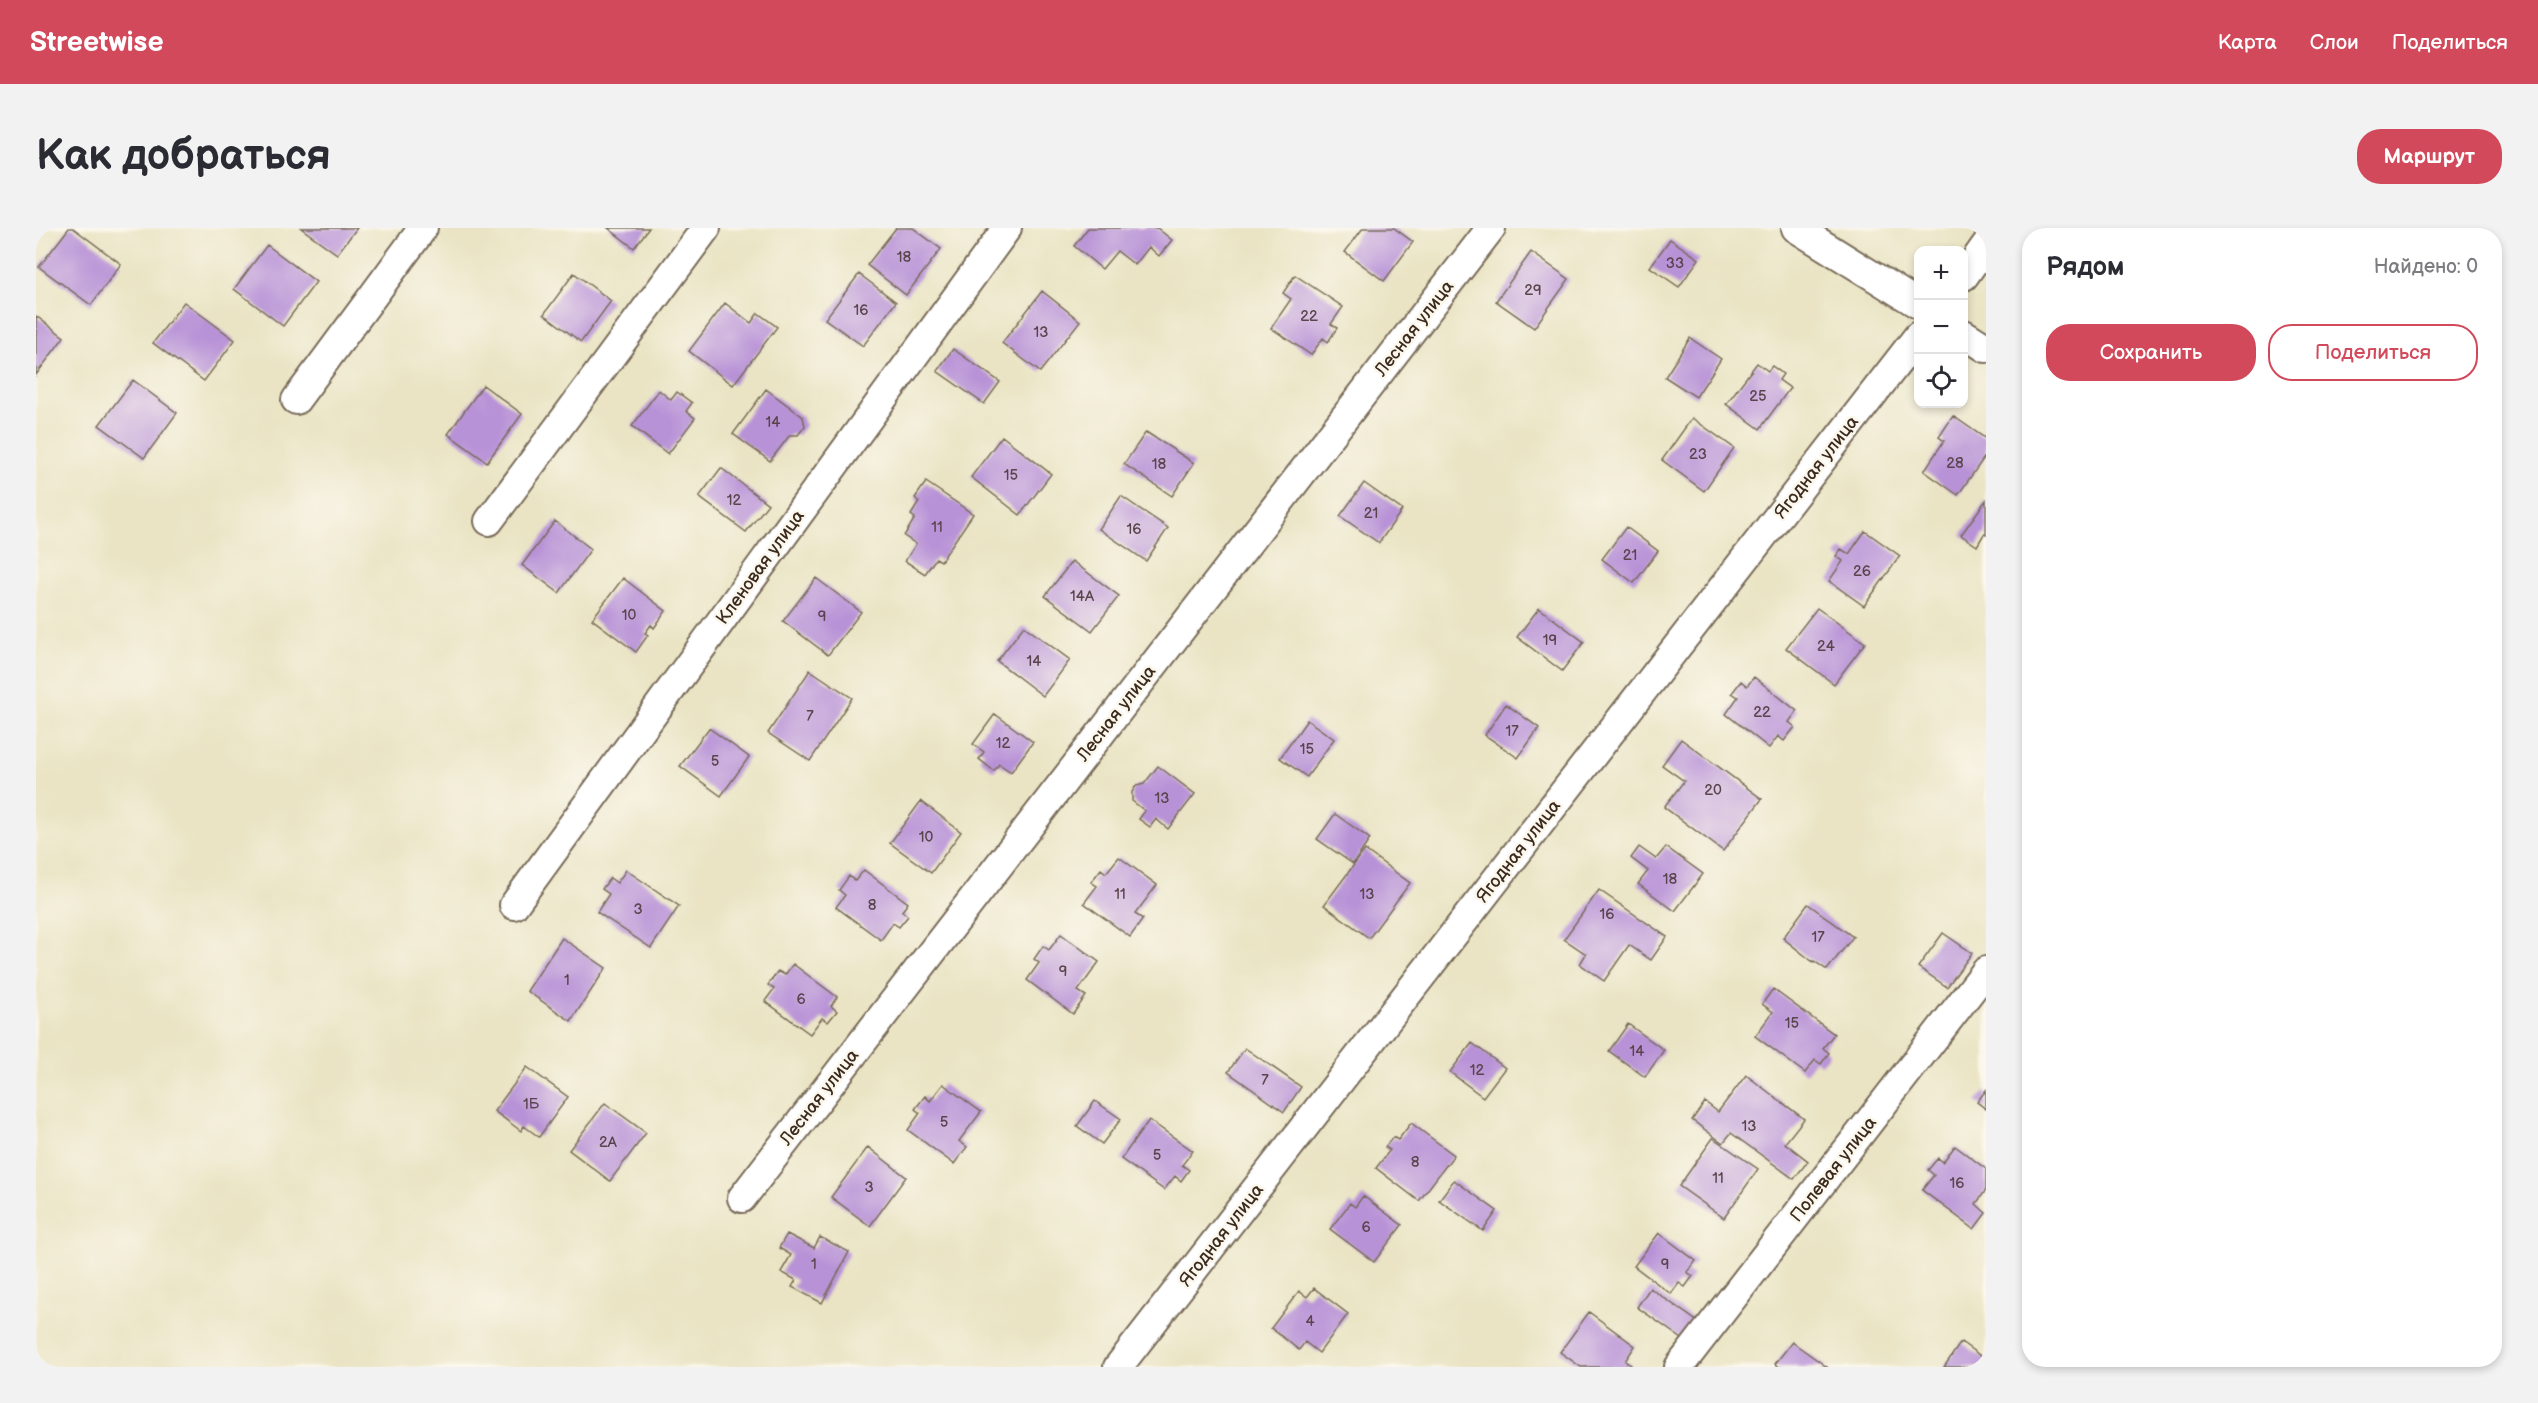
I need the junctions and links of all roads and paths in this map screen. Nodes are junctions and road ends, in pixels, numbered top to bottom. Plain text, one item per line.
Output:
1 (423, 228) edge
2 (706, 228) edge
3 (1007, 228) edge
4 (1491, 228) edge
5 (1796, 228) edge
6 (1986, 245) edge
7 (1968, 270) edge
8 (1914, 302) edge
9 (1968, 336) edge
10 (1914, 341) edge
11 (1986, 348) edge
12 (296, 400) dead end
13 (489, 521) dead end
14 (513, 905) dead end
15 (1986, 971) edge
16 (742, 1198) dead end
17 (1118, 1367) edge
18 (1679, 1367) edge

1 - 12 street
2 - 13 street
3 - 14 street, Кленовая улица
4 - 16 street, Лесная улица
5 - 8 street
6 - 7 street
9 - 11 street
10 - 17 street, Ягодная улица
15 - 18 street, Полевая улица

